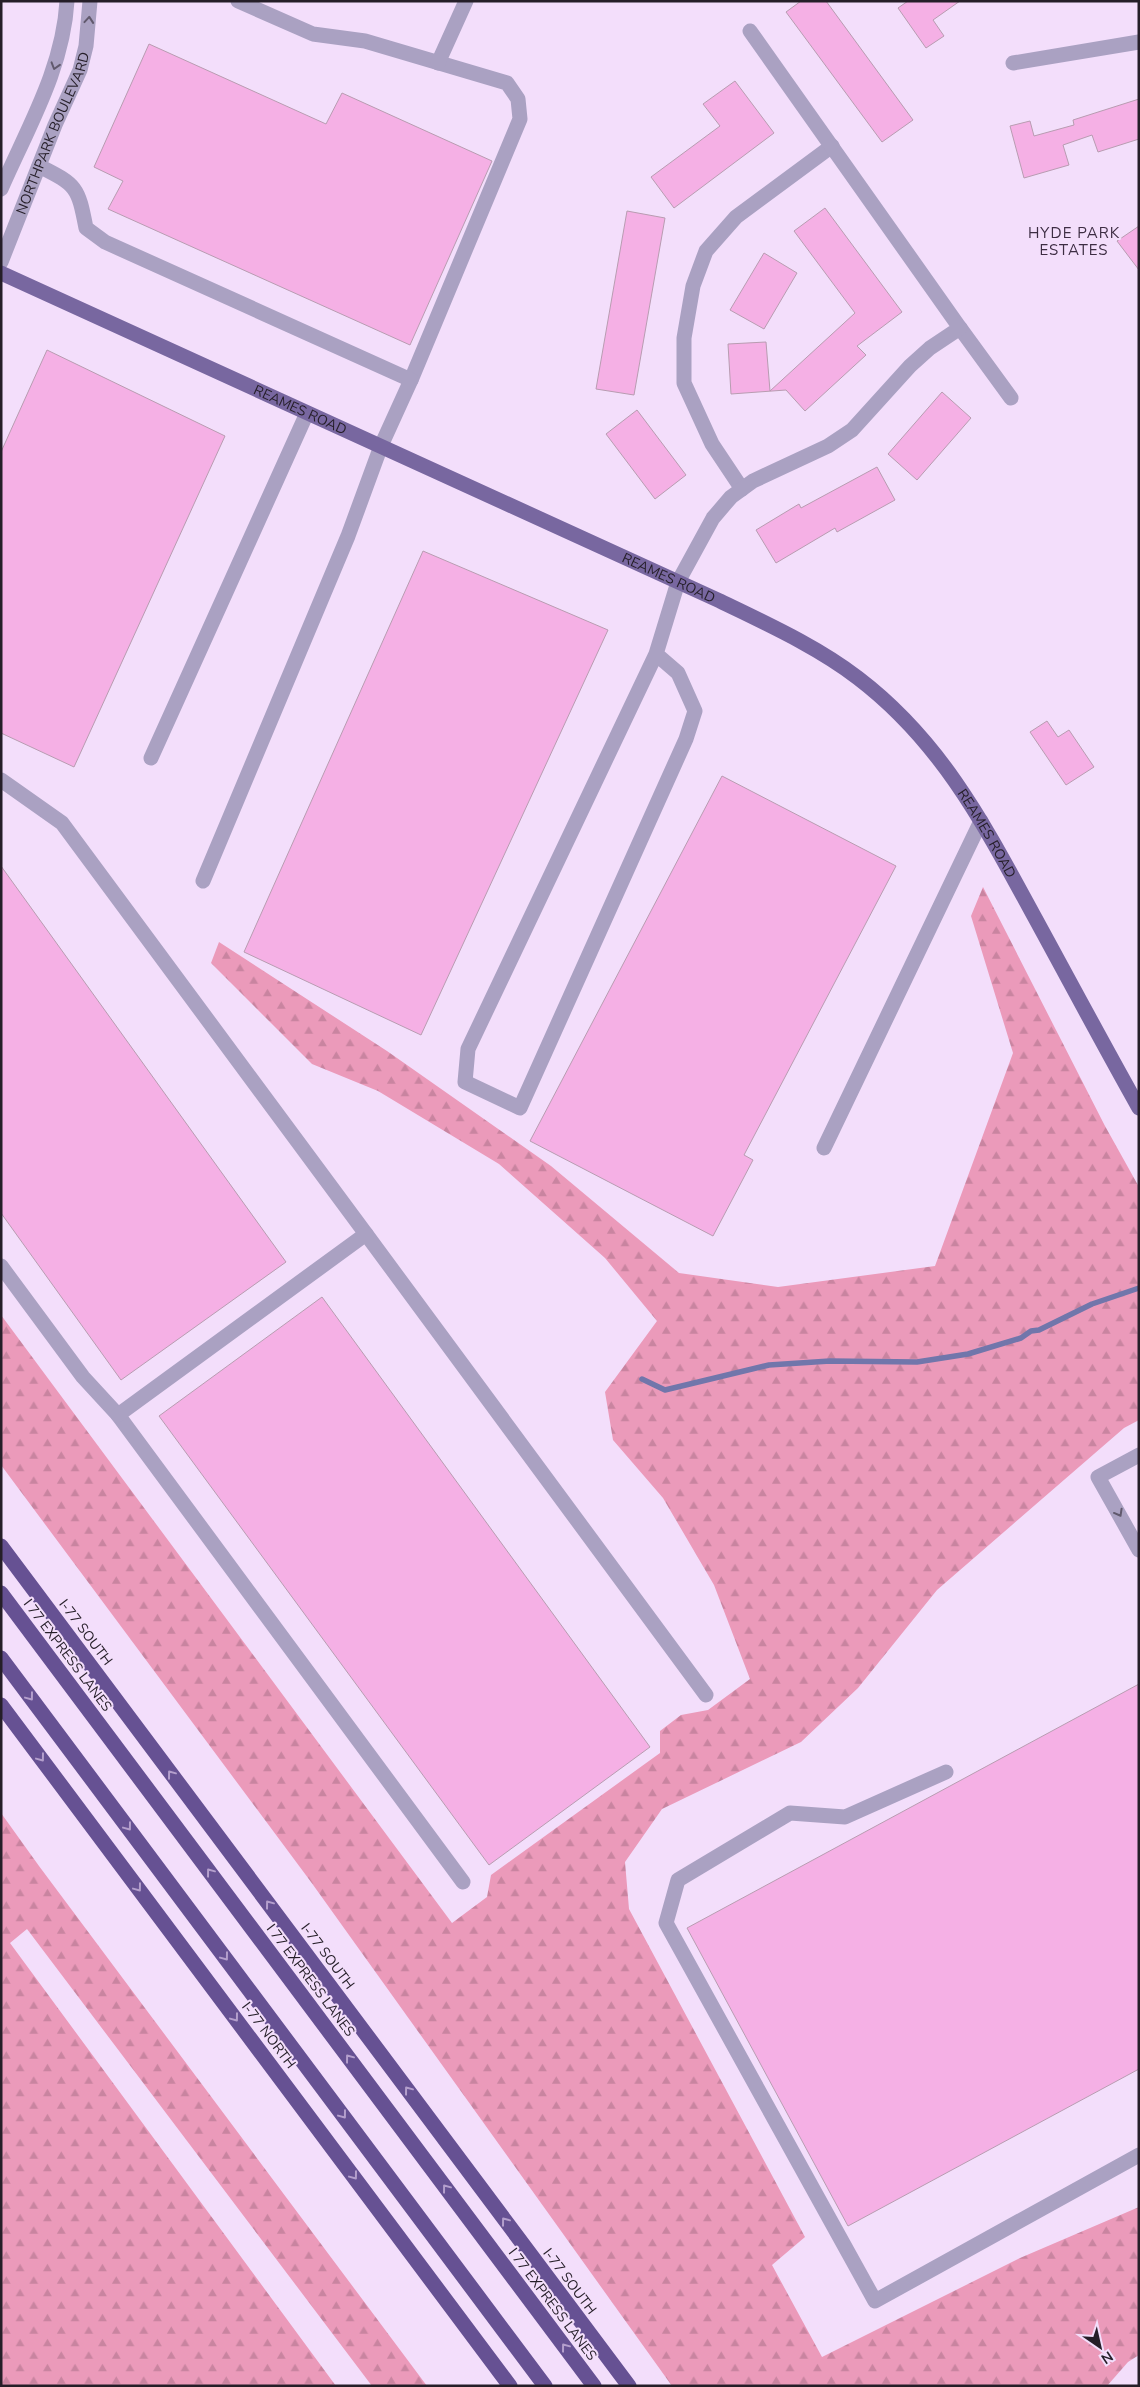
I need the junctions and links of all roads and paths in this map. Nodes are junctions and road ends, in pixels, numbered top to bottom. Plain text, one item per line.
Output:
1 (66, 1) edge
2 (90, 1) edge
3 (238, 1) edge
4 (466, 1) edge
5 (750, 31) dead end
6 (1139, 42) edge
7 (438, 63) junction
8 (1013, 63) dead end
9 (832, 146) junction
10 (39, 166) junction
11 (1, 189) edge
12 (1, 262) edge
13 (1, 273) edge
14 (960, 328) junction
15 (411, 380) junction
16 (1011, 398) dead end
17 (307, 412) junction
18 (381, 446) junction
19 (742, 489) junction
20 (678, 582) junction
21 (656, 654) junction
22 (151, 758) dead end
23 (1, 780) edge
24 (980, 821) junction
25 (202, 881) dead end
26 (1136, 1098) edge
27 (824, 1148) dead end
28 (366, 1234) junction
29 (1, 1266) edge
30 (118, 1415) junction
31 (1139, 1455) edge
32 (1, 1546) edge
33 (1139, 1550) edge
34 (1, 1593) edge
35 (1, 1658) edge
36 (706, 1695) dead end
37 (1, 1705) edge
38 (946, 1772) dead end
39 (463, 1882) dead end
40 (1139, 2155) edge
41 (510, 2386) edge
42 (545, 2386) edge
43 (594, 2386) edge
44 (629, 2386) edge

1 -> 11 street, NORTHPARK BOULEVARD
10 -> 2 street, NORTHPARK BOULEVARD
3 - 7 street
4 - 7 street
5 - 9 street
6 - 8 street
7 - 15 street
9 - 14 street
9 - 19 street
10 - 12 street, NORTHPARK BOULEVARD
10 - 15 street
13 - 17 main road, REAMES ROAD
14 - 16 street
14 - 19 street
15 - 18 street
17 - 18 main road, REAMES ROAD
17 - 22 street
18 - 20 main road, REAMES ROAD
18 - 25 street
19 - 20 street
20 - 21 street
20 - 24 main road, REAMES ROAD
21 - 21 street
23 - 28 street
24 - 26 main road, REAMES ROAD
24 - 27 street
28 - 30 street
28 - 36 street
29 - 30 street
30 - 39 street
31 -> 33 street
44 -> 32 highway, I-77 SOUTH
43 -> 34 highway, I 77 EXPRESS LANES
35 -> 42 highway
37 -> 41 highway, I-77 NORTH
38 - 40 street

